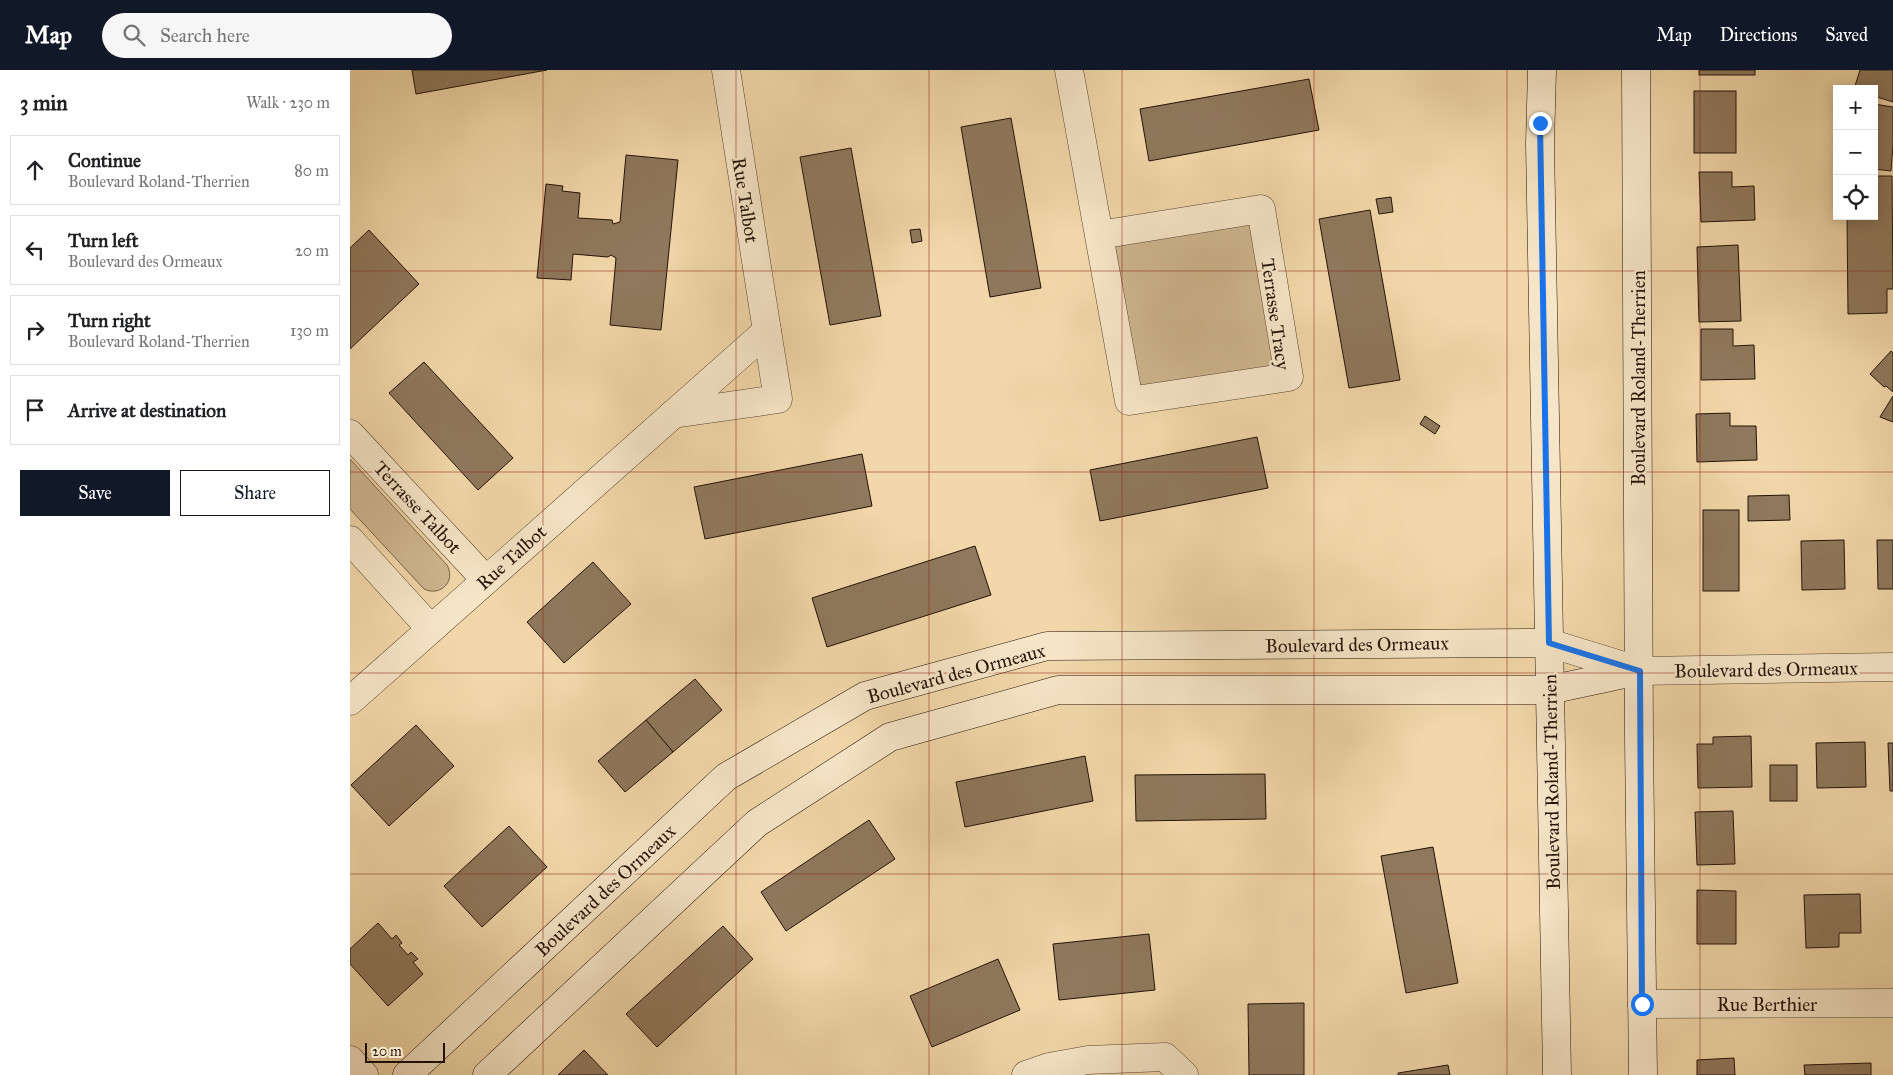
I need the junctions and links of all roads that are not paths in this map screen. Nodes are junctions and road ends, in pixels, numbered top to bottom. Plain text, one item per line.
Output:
1 (726, 70) edge
2 (1069, 70) edge
3 (1542, 70) edge
4 (1636, 70) edge
5 (1099, 235) junction
6 (767, 331) junction
7 (673, 414) junction
8 (350, 434) edge
9 (350, 540) edge
10 (486, 580) junction
11 (431, 628) junction
12 (1549, 643) junction
13 (1893, 667) edge
14 (1640, 671) junction
15 (1549, 690) junction
16 (350, 701) edge
17 (1893, 1003) edge
18 (1642, 1004) junction
19 (350, 1060) edge
20 (364, 1075) edge
21 (407, 1075) edge
22 (487, 1075) edge
23 (1026, 1075) edge
24 (1184, 1075) edge
25 (1557, 1075) edge
26 (1643, 1075) edge

1 - 6 street, Rue Talbot
2 - 5 street, Terrasse Tracy
3 - 12 street, Boulevard Roland-Therrien
4 - 14 street, Boulevard Roland-Therrien
5 - 5 street, Terrasse Tracy
6 - 7 street, Rue Talbot
6 - 7 street, Rue Talbot
7 - 10 street, Rue Talbot
8 - 10 street, Terrasse Talbot
9 - 11 street
10 - 11 street, Rue Talbot
11 - 16 street, Rue Talbot
12 - 14 street, Boulevard des Ormeaux
12 - 15 street, Boulevard Roland-Therrien
12 - 21 street, Boulevard des Ormeaux
13 - 14 street, Boulevard des Ormeaux
14 - 15 street, Boulevard des Ormeaux
14 - 18 street, Boulevard Roland-Therrien
15 - 22 street, Boulevard des Ormeaux
15 - 25 street, Boulevard Roland-Therrien
17 - 18 street, Rue Berthier
18 - 26 street, Boulevard Roland-Therrien
19 - 20 street
23 - 24 street

